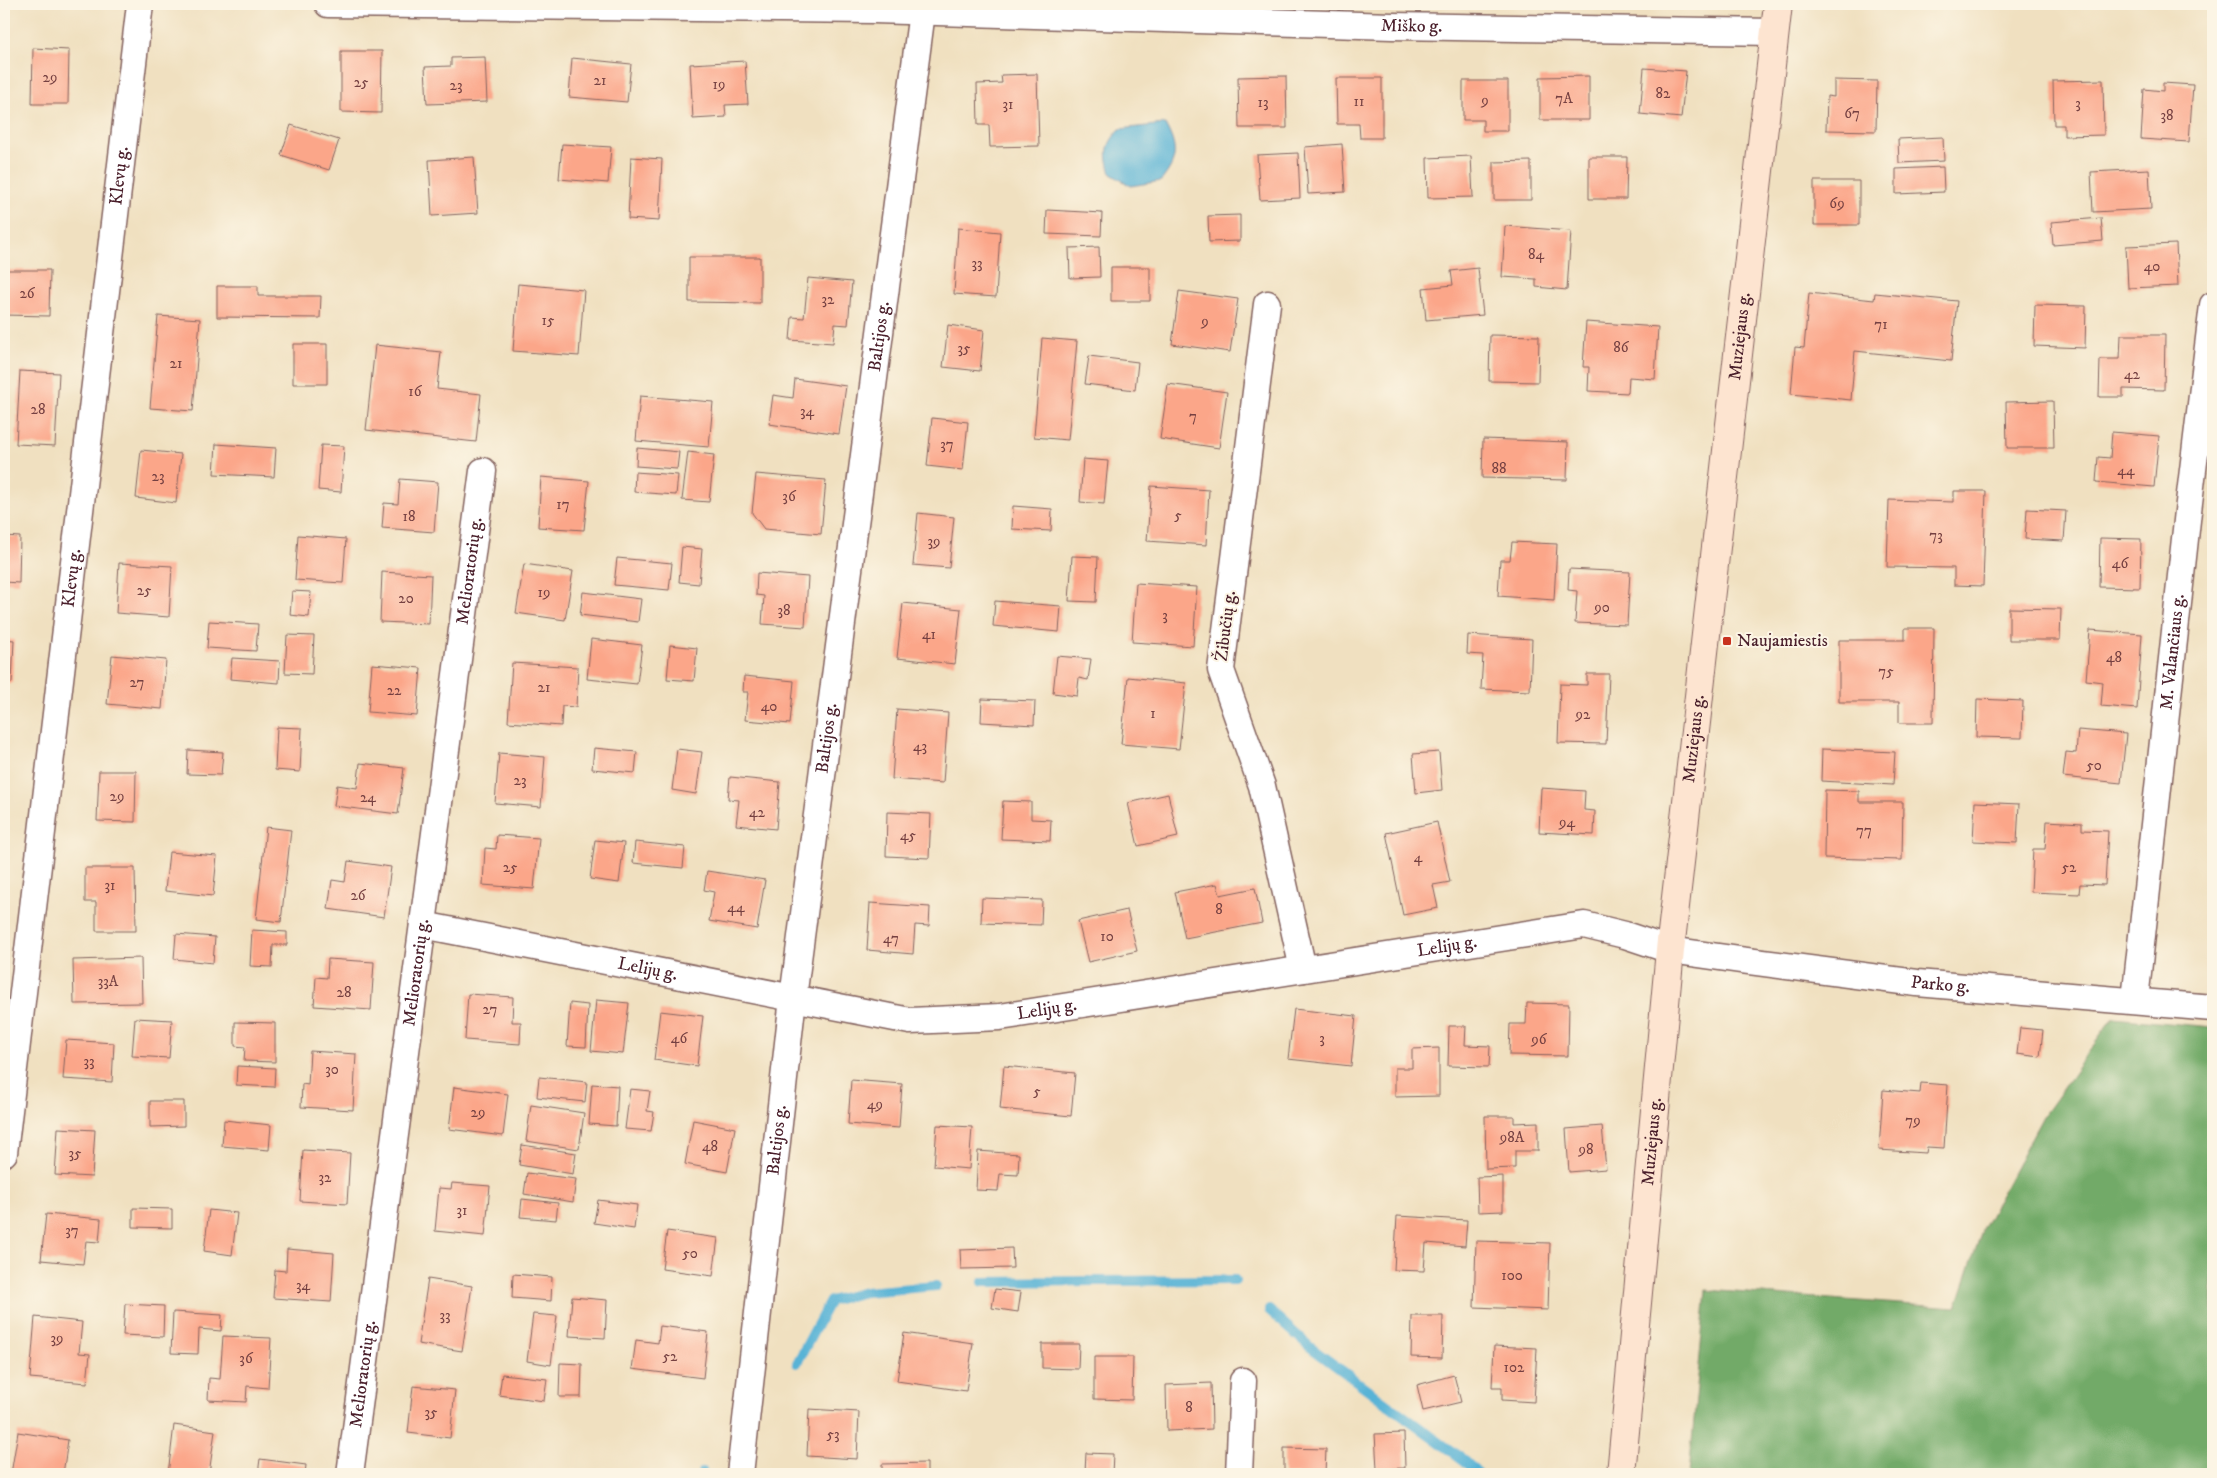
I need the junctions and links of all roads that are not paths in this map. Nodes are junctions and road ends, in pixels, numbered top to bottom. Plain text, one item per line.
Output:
1 (140, 4) edge
2 (328, 4) edge
3 (1778, 4) edge
4 (923, 7) edge
5 (1774, 32) junction
6 (1267, 304) dead end
7 (2213, 305) edge
8 (483, 470) dead end
9 (423, 925) junction
10 (1670, 950) junction
11 (1303, 969) junction
12 (793, 998) junction
13 (2135, 1000) junction
14 (2213, 1008) edge
15 (4, 1153) edge
16 (1243, 1381) dead end
17 (350, 1474) edge
18 (740, 1474) edge
19 (1239, 1474) edge
20 (1621, 1474) edge

1 - 15 street, Klevų g.
2 - 4 street, Miško g.
3 - 5 main road, Muziejaus g.
4 - 5 street, Miško g.
4 - 12 street, Baltijos g.
5 - 10 main road, Muziejaus g.
6 - 11 street, Žibučių g.
7 - 13 street, M. Valančiaus g.
8 - 9 street, Melioratorių g.
9 - 12 street, Lelijų g.
9 - 17 street, Melioratorių g.
10 - 11 street, Lelijų g.
10 - 13 street, Parko g.
10 - 20 main road, Muziejaus g.
11 - 12 street, Lelijų g.
12 - 18 street, Baltijos g.
13 - 14 street, Parko g.
16 - 19 street

